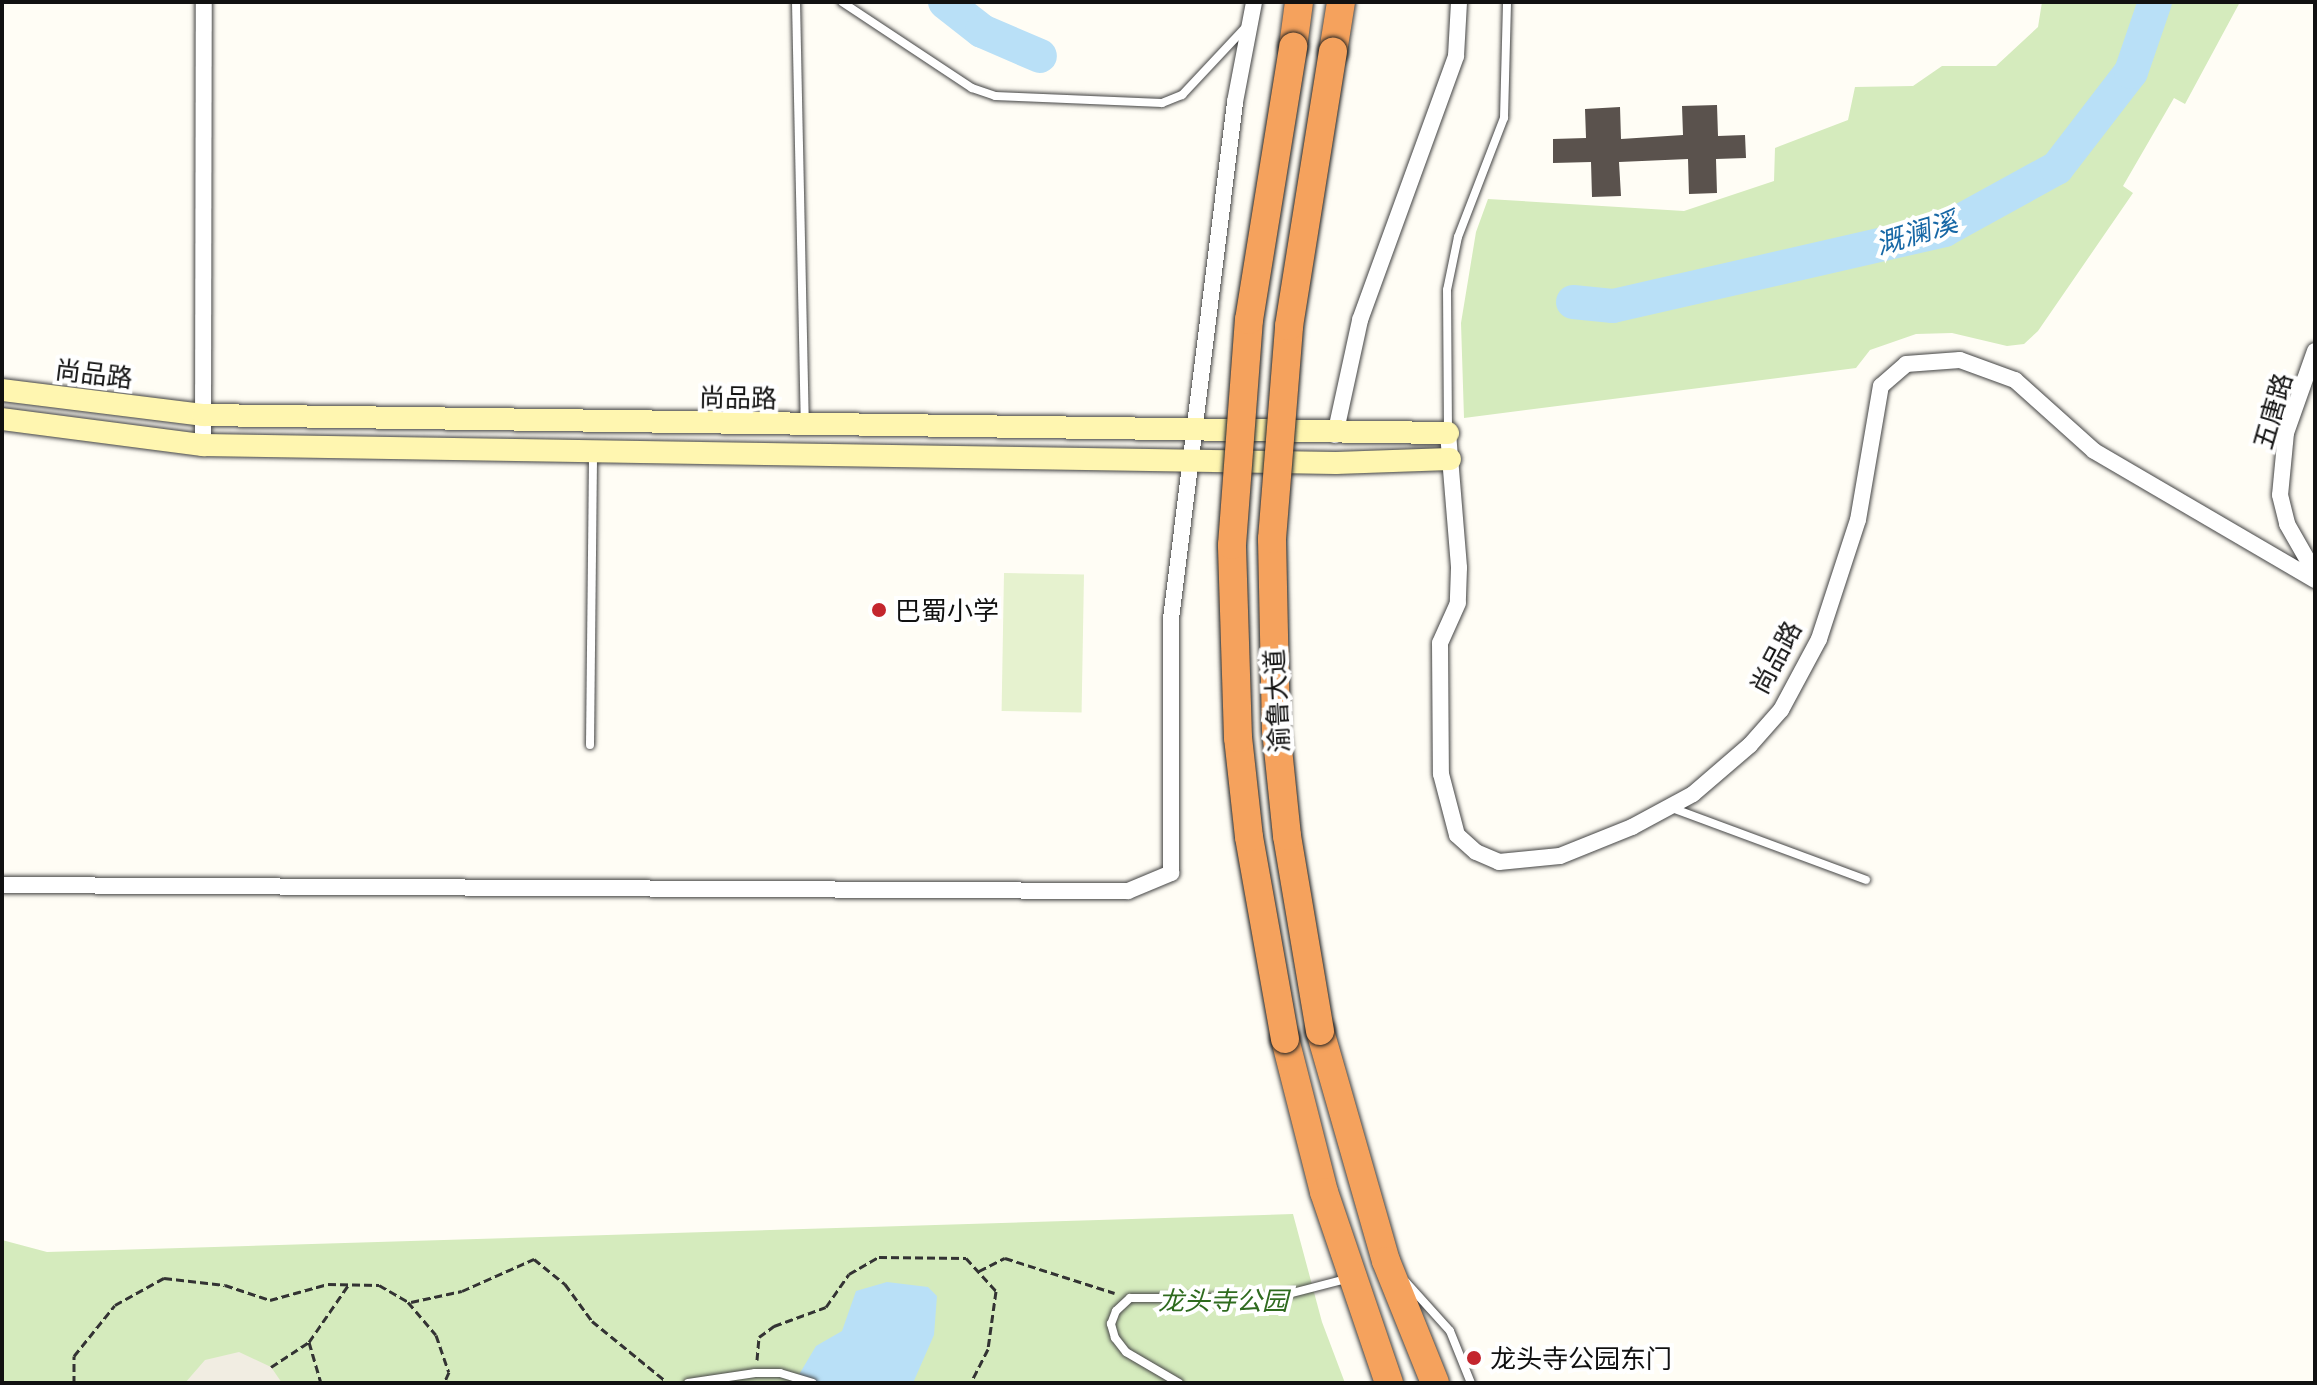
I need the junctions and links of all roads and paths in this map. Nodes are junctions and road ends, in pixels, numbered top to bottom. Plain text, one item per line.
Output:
1 (204, 2) edge
2 (796, 2) edge
3 (842, 2) edge
4 (1254, 2) edge
5 (1299, 2) edge
6 (1341, 2) edge
7 (1459, 2) edge
8 (1507, 2) edge
9 (1250, 20) junction
10 (2315, 351) edge
11 (2, 390) edge
12 (203, 415) junction
13 (2, 419) edge
14 (805, 427) junction
15 (1192, 433) junction
16 (1448, 433) junction
17 (1335, 435) junction
18 (203, 445) junction
19 (593, 451) junction
20 (1450, 459) junction
21 (1189, 460) junction
22 (2315, 573) edge
23 (2315, 580) edge
24 (590, 745) dead end
25 (1668, 807) junction
26 (1866, 880) dead end
27 (2, 885) edge
28 (1386, 1261) junction
29 (978, 1271) junction
30 (1351, 1278) junction
31 (349, 1284) junction
32 (1130, 1298) junction
33 (408, 1302) junction
34 (309, 1342) junction
35 (271, 1367) dead end
36 (755, 1373) junction
37 (74, 1383) edge
38 (321, 1383) edge
39 (444, 1383) edge
40 (668, 1383) edge
41 (688, 1383) edge
42 (812, 1383) edge
43 (971, 1383) edge
44 (1179, 1383) edge
45 (1389, 1383) edge
46 (1435, 1383) edge
47 (1471, 1383) edge

1 - 12 street
2 - 14 lane
3 - 9 lane
4 - 9 street
5 - 30 highway, 渝鲁大道, bridge
6 - 28 highway, 渝鲁大道, bridge
7 - 17 street
8 - 16 lane
9 - 15 street
10 - 22 street, 五唐路
11 - 12 main road, 尚品路
12 - 14 main road, 尚品路
12 - 18 street
13 - 18 main road
14 - 15 main road, 尚品路
15 - 17 main road, 尚品路
15 - 21 street
16 - 17 main road, 尚品路
16 - 20 street, 尚品路
18 - 19 main road
19 - 21 main road
19 - 24 lane
20 - 21 main road
20 - 25 street, 尚品路
21 - 27 street
23 - 25 street, 尚品路
25 - 26 lane
28 - 46 highway, 渝鲁大道
28 - 47 lane
29 - 32 path
29 - 36 path
29 - 43 path
30 - 32 lane
30 - 45 highway, 渝鲁大道
31 - 33 path
31 - 34 path
31 - 37 path
32 - 44 lane
33 - 39 path
33 - 40 path
34 - 35 path
34 - 38 path
36 - 41 lane
36 - 42 lane

